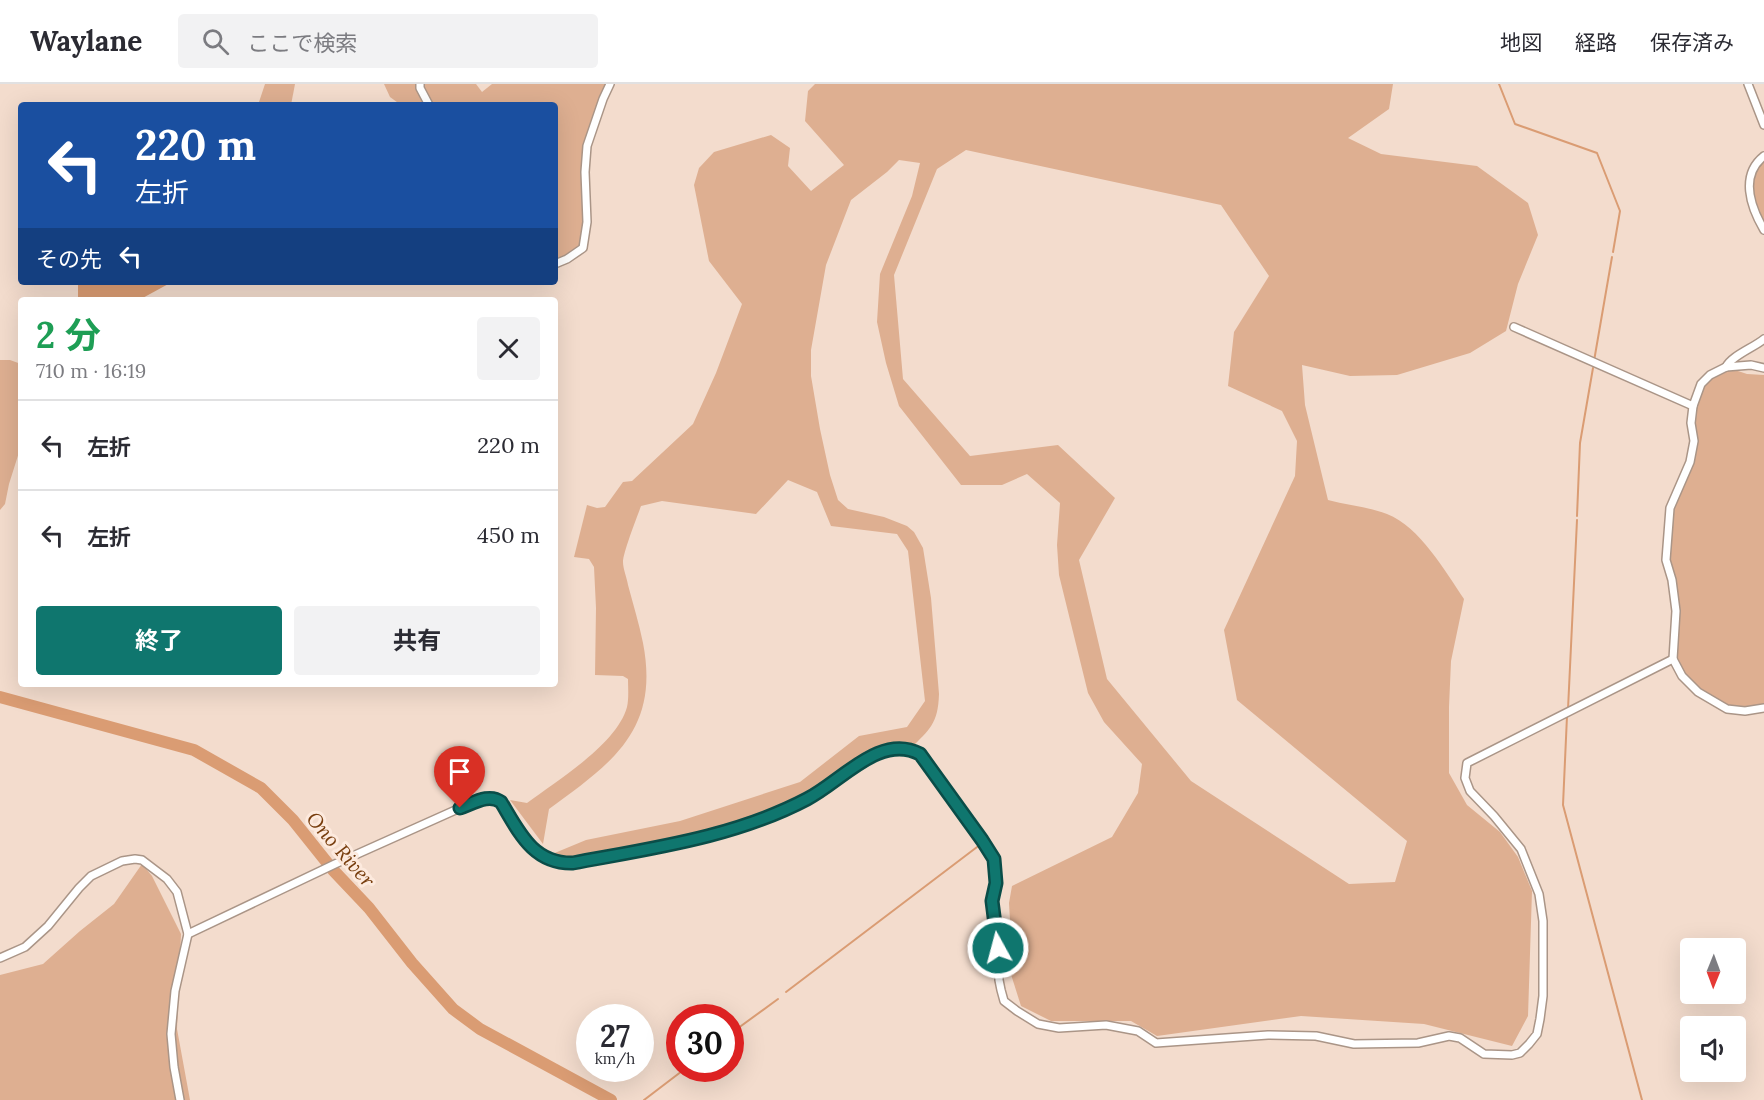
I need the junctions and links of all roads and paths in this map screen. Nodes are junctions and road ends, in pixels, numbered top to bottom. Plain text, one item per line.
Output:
1 (420, 84) edge
2 (610, 84) edge
3 (1748, 84) edge
4 (427, 102) edge
5 (1764, 125) edge
6 (1764, 156) edge
7 (1764, 230) edge
8 (558, 263) edge
9 (1514, 327) dead end
10 (1764, 339) edge
11 (1726, 368) junction
12 (1764, 368) edge
13 (1693, 406) junction
14 (1673, 659) junction
15 (1764, 708) edge
16 (188, 934) junction
17 (0, 958) edge
18 (180, 1100) edge

1 - 4 street
2 - 8 street
3 - 5 street
6 - 7 street
9 - 13 street
10 - 11 street
11 - 12 street
11 - 13 street
13 - 14 street
14 - 15 street
14 - 16 street
16 - 17 street
16 - 18 street

